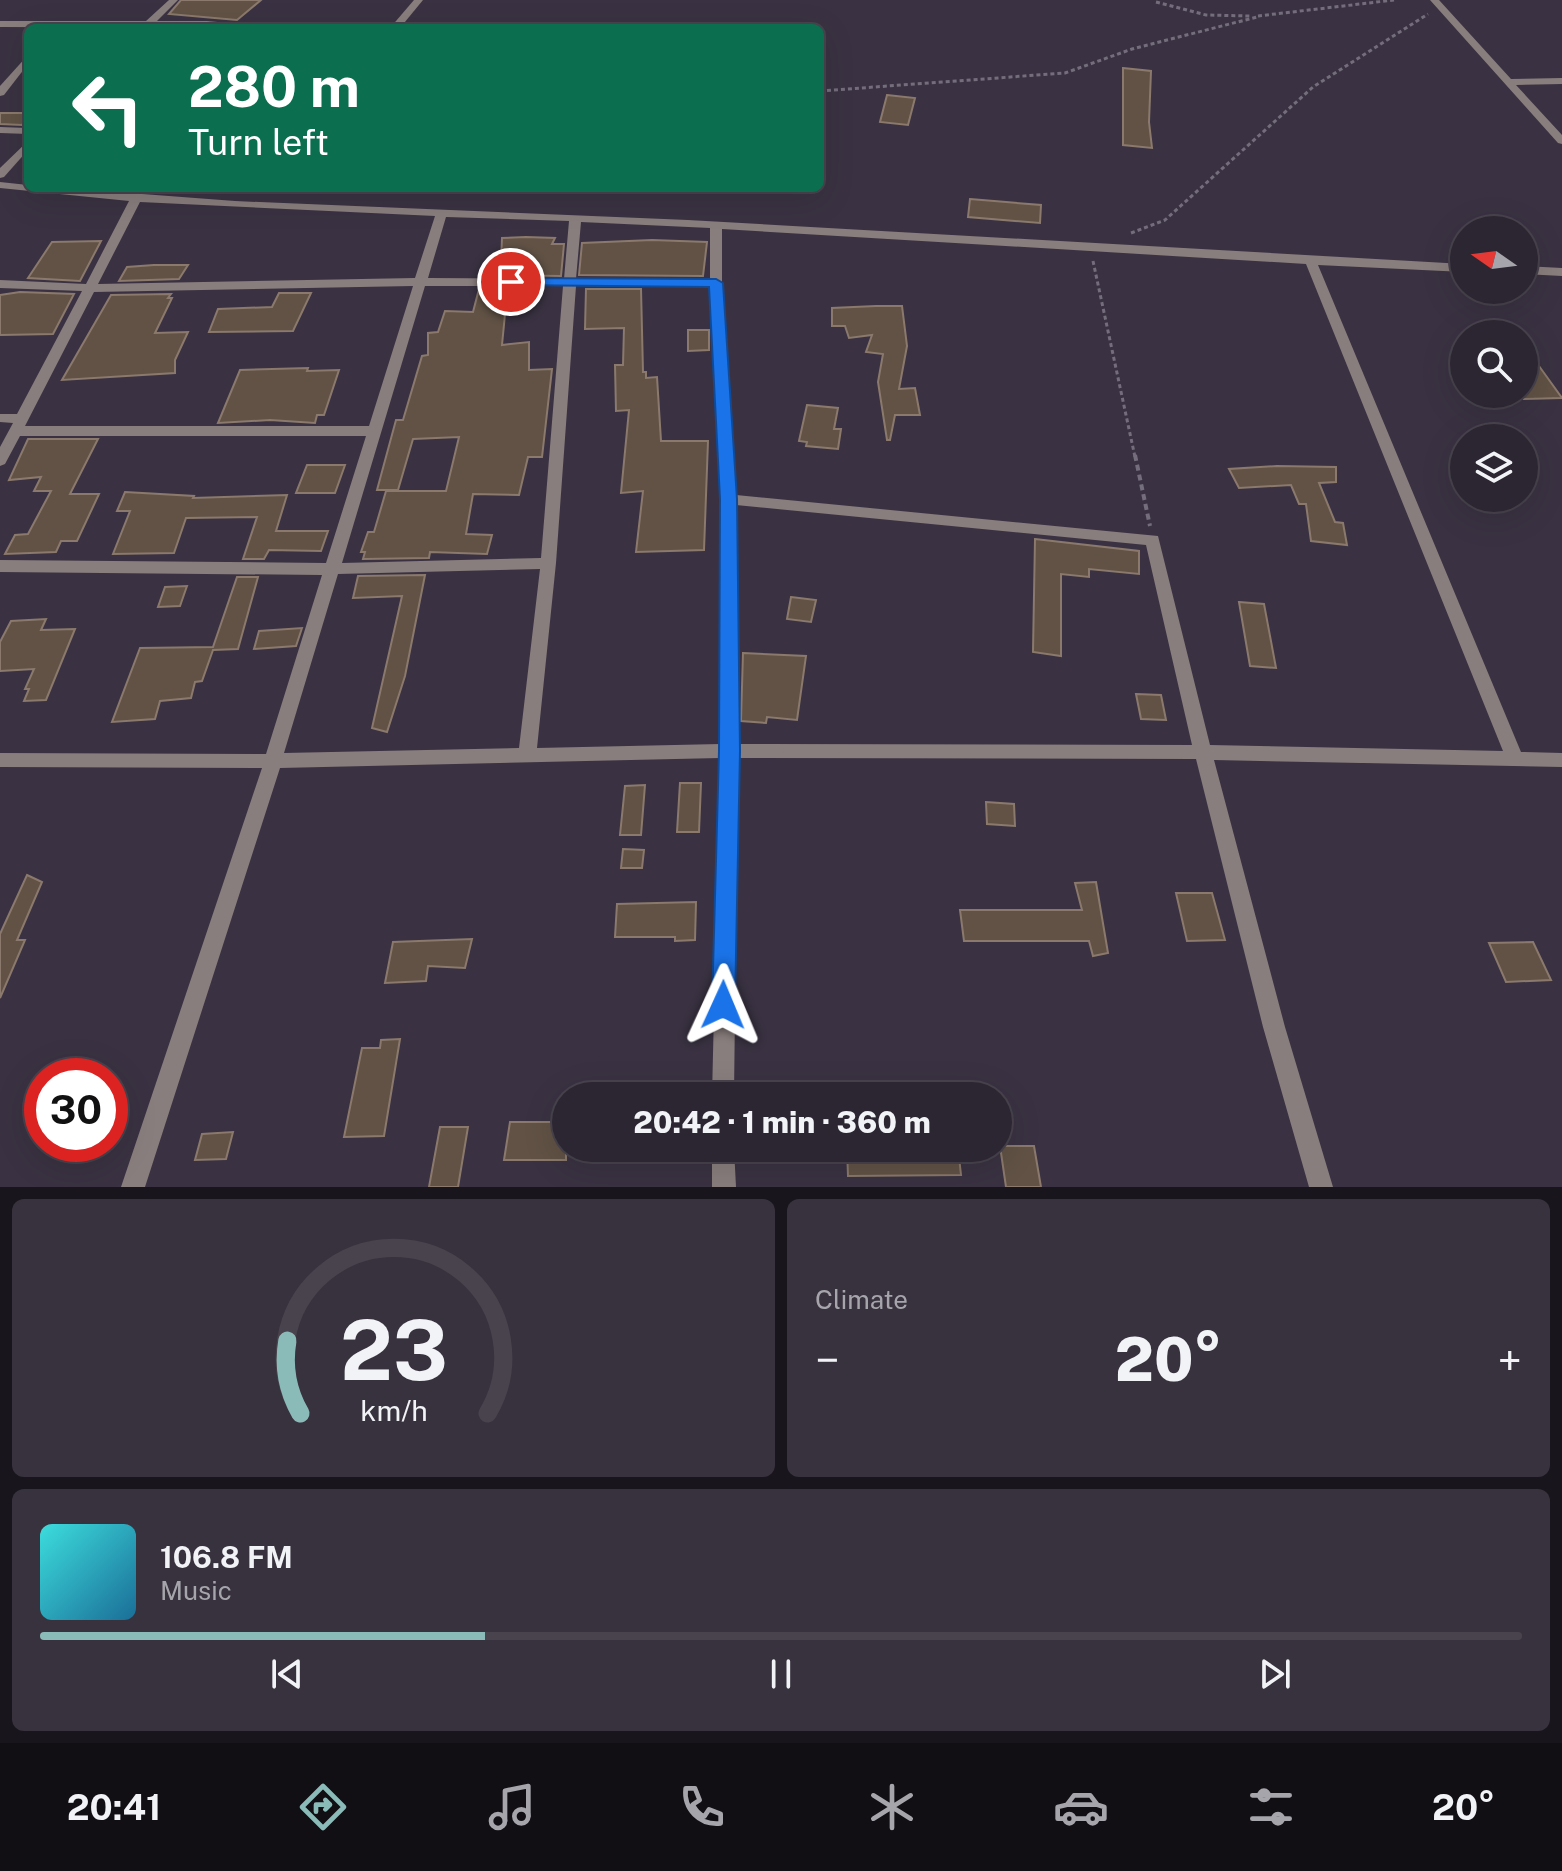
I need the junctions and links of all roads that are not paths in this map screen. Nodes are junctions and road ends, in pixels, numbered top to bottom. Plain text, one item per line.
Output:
1 (174, 0) edge
2 (419, 0) edge
3 (1434, 0) edge
4 (0, 24) edge
5 (148, 24) edge
6 (398, 24) edge
7 (24, 25) edge
8 (24, 63) edge
9 (1562, 81) edge
10 (1507, 82) junction
11 (0, 93) edge
12 (0, 130) edge
13 (24, 131) edge
14 (1562, 141) edge
15 (24, 148) edge
16 (0, 175) edge
17 (0, 185) edge
18 (24, 187) edge
19 (77, 192) edge
20 (182, 192) edge
21 (137, 197) junction
22 (168, 200) junction
23 (441, 215) junction
24 (575, 218) junction
25 (716, 226) junction
26 (1311, 262) junction
27 (1450, 267) edge
28 (1538, 271) edge
29 (1562, 272) edge
30 (421, 282) junction
31 (570, 282) junction
32 (716, 283) junction
33 (0, 284) edge
34 (91, 288) junction
35 (0, 418) edge
36 (20, 425) junction
37 (374, 431) junction
38 (0, 461) edge
39 (729, 499) junction
40 (548, 563) junction
41 (0, 566) edge
42 (331, 569) junction
43 (729, 751) junction
44 (1202, 752) junction
45 (527, 754) junction
46 (1515, 759) junction
47 (0, 760) edge
48 (1562, 760) edge
49 (273, 761) junction
50 (723, 1082) edge
51 (723, 1162) edge
52 (133, 1187) edge
53 (724, 1187) edge
54 (1321, 1187) edge

1 - 5 street
2 - 6 street
3 - 10 street
4 - 7 street
8 - 11 street
9 - 10 street
10 - 14 street
12 - 13 street
15 - 16 street
17 - 18 street
19 - 21 street
20 - 22 street
21 - 22 street
21 - 34 street
22 - 23 street
23 - 24 street
23 - 30 street
24 - 25 street
24 - 31 street
25 - 26 street
25 - 32 street
26 - 27 street
26 - 46 street
28 - 29 street
30 - 31 street
30 - 34 street
30 - 37 street
31 - 32 street
31 - 40 street
32 - 39 street
33 - 34 street
34 - 36 street
35 - 36 street
36 - 37 street
36 - 38 street
37 - 42 street
39 - 43 street
39 - 44 street
40 - 42 street
40 - 45 street
41 - 42 street
42 - 49 street
43 - 44 street
43 - 45 street
43 - 50 street
44 - 46 street
44 - 54 street
45 - 49 street
46 - 48 street
47 - 49 street
49 - 52 street
51 - 53 street

